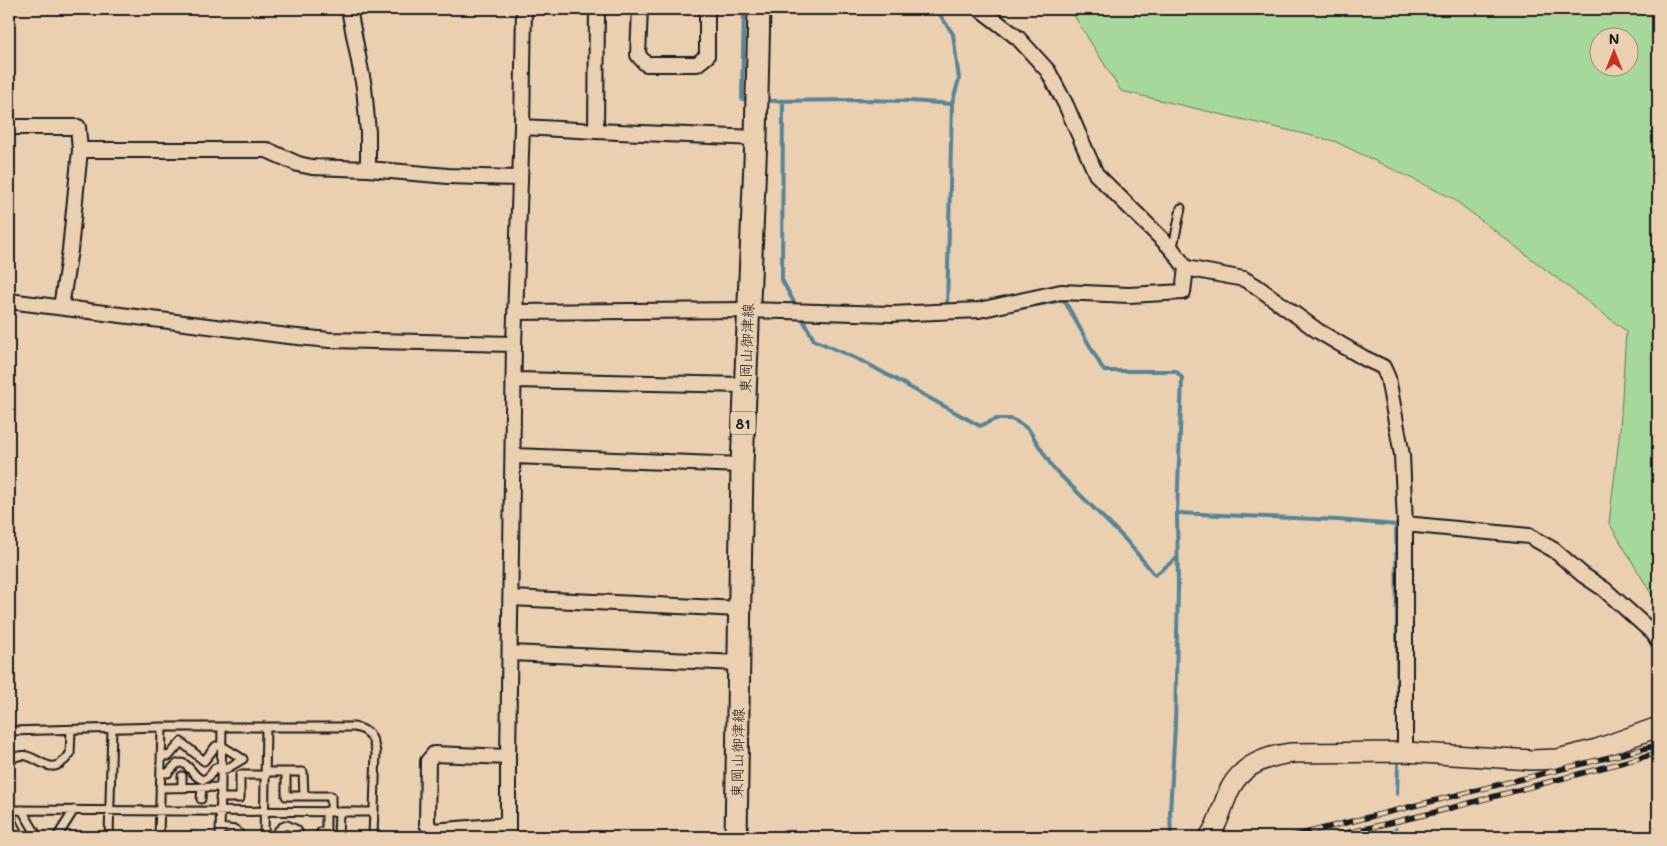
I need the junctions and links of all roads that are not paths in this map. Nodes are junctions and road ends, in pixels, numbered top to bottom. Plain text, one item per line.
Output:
1 (349, 9) edge
2 (524, 9) edge
3 (597, 9) edge
4 (640, 9) edge
5 (707, 9) edge
6 (759, 9) edge
7 (980, 9) edge
8 (9, 126) edge
9 (522, 127) junction
10 (596, 131) junction
11 (756, 138) junction
12 (80, 150) junction
13 (368, 169) junction
14 (520, 178) junction
15 (1181, 208) dead end
16 (1171, 248) junction
17 (1186, 268) junction
18 (9, 301) edge
19 (61, 306) junction
20 (747, 310) junction
21 (516, 312) junction
22 (514, 344) junction
23 (515, 380) junction
24 (744, 385) junction
25 (514, 456) junction
26 (742, 465) junction
27 (1405, 524) junction
28 (511, 598) junction
29 (740, 608) junction
30 (1658, 641) edge
31 (510, 654) junction
32 (739, 663) junction
33 (162, 727) junction
34 (222, 727) junction
35 (266, 727) junction
36 (1658, 727) edge
37 (112, 728) junction
38 (71, 730) junction
39 (9, 731) edge
40 (222, 746) junction
41 (1405, 752) junction
42 (161, 755) junction
43 (508, 757) junction
44 (9, 761) edge
45 (221, 769) junction
46 (286, 772) junction
47 (161, 773) junction
48 (266, 774) junction
49 (182, 776) dead end
50 (202, 787) junction
51 (221, 787) junction
52 (160, 788) junction
53 (182, 788) junction
54 (304, 796) junction
55 (220, 798) junction
56 (201, 799) dead end
57 (10, 810) edge
58 (22, 810) junction
59 (74, 810) junction
60 (110, 810) junction
61 (159, 810) junction
62 (220, 811) junction
63 (265, 811) junction
64 (332, 811) junction
65 (373, 812) junction
66 (10, 822) edge
67 (220, 828) junction
68 (326, 829) junction
69 (508, 831) edge
70 (9, 837) edge
71 (14, 837) edge
72 (20, 837) edge
73 (38, 837) edge
74 (57, 837) edge
75 (110, 837) edge
76 (158, 837) edge
77 (220, 837) edge
78 (242, 837) edge
79 (264, 837) edge
80 (272, 837) edge
81 (301, 837) edge
82 (318, 837) edge
83 (326, 837) edge
84 (338, 837) edge
85 (373, 837) edge
86 (736, 837) edge
87 (1208, 837) edge

1 - 13 street
2 - 9 street
3 - 10 street
4 - 5 street
6 - 11 main road, 東岡山御津線 / 81
7 - 16 street
8 - 12 street
9 - 10 street
9 - 14 street
10 - 11 street
11 - 20 main road, 東岡山御津線 / 81
12 - 13 street
12 - 19 street
13 - 14 street
14 - 21 street
15 - 16 lane
16 - 17 street
17 - 20 street
17 - 27 street
18 - 19 street
19 - 22 street
20 - 21 street
20 - 24 main road, 東岡山御津線 / 81
21 - 22 street
22 - 23 street
23 - 24 street
23 - 25 street
24 - 26 main road, 東岡山御津線 / 81
25 - 26 street
25 - 28 street
26 - 29 main road, 東岡山御津線 / 81
27 - 30 street
27 - 41 street
28 - 29 street
28 - 31 street
29 - 32 main road, 東岡山御津線 / 81
31 - 32 street
31 - 43 street
32 - 86 main road, 東岡山御津線 / 81
33 - 34 lane
33 - 37 lane
33 - 42 lane
34 - 35 lane
34 - 40 lane
35 - 48 lane
35 - 65 lane
36 - 41 street
37 - 38 lane
37 - 60 lane
38 - 39 lane
38 - 44 lane
40 - 42 lane
40 - 45 lane
40 - 45 lane
41 - 87 street
42 - 47 lane
43 - 69 street
43 - 69 street
45 - 47 lane
45 - 51 lane
46 - 48 lane
46 - 54 lane
46 - 54 lane
47 - 52 lane
48 - 55 lane
48 - 63 lane
49 - 53 lane
50 - 51 lane
50 - 53 lane
50 - 56 lane
51 - 55 lane
52 - 53 lane
52 - 61 lane
54 - 64 lane
55 - 62 lane
57 - 58 lane
57 - 66 lane
58 - 59 lane
58 - 73 lane
59 - 60 lane
59 - 74 lane
60 - 61 lane
60 - 75 lane
61 - 62 lane
61 - 76 lane
62 - 63 lane
62 - 67 lane
63 - 64 lane
63 - 79 lane
64 - 65 lane
64 - 68 lane
64 - 84 lane
65 - 85 lane
66 - 72 lane
67 - 77 lane
67 - 78 lane
68 - 82 lane
68 - 83 lane
70 - 71 lane
80 - 81 lane

